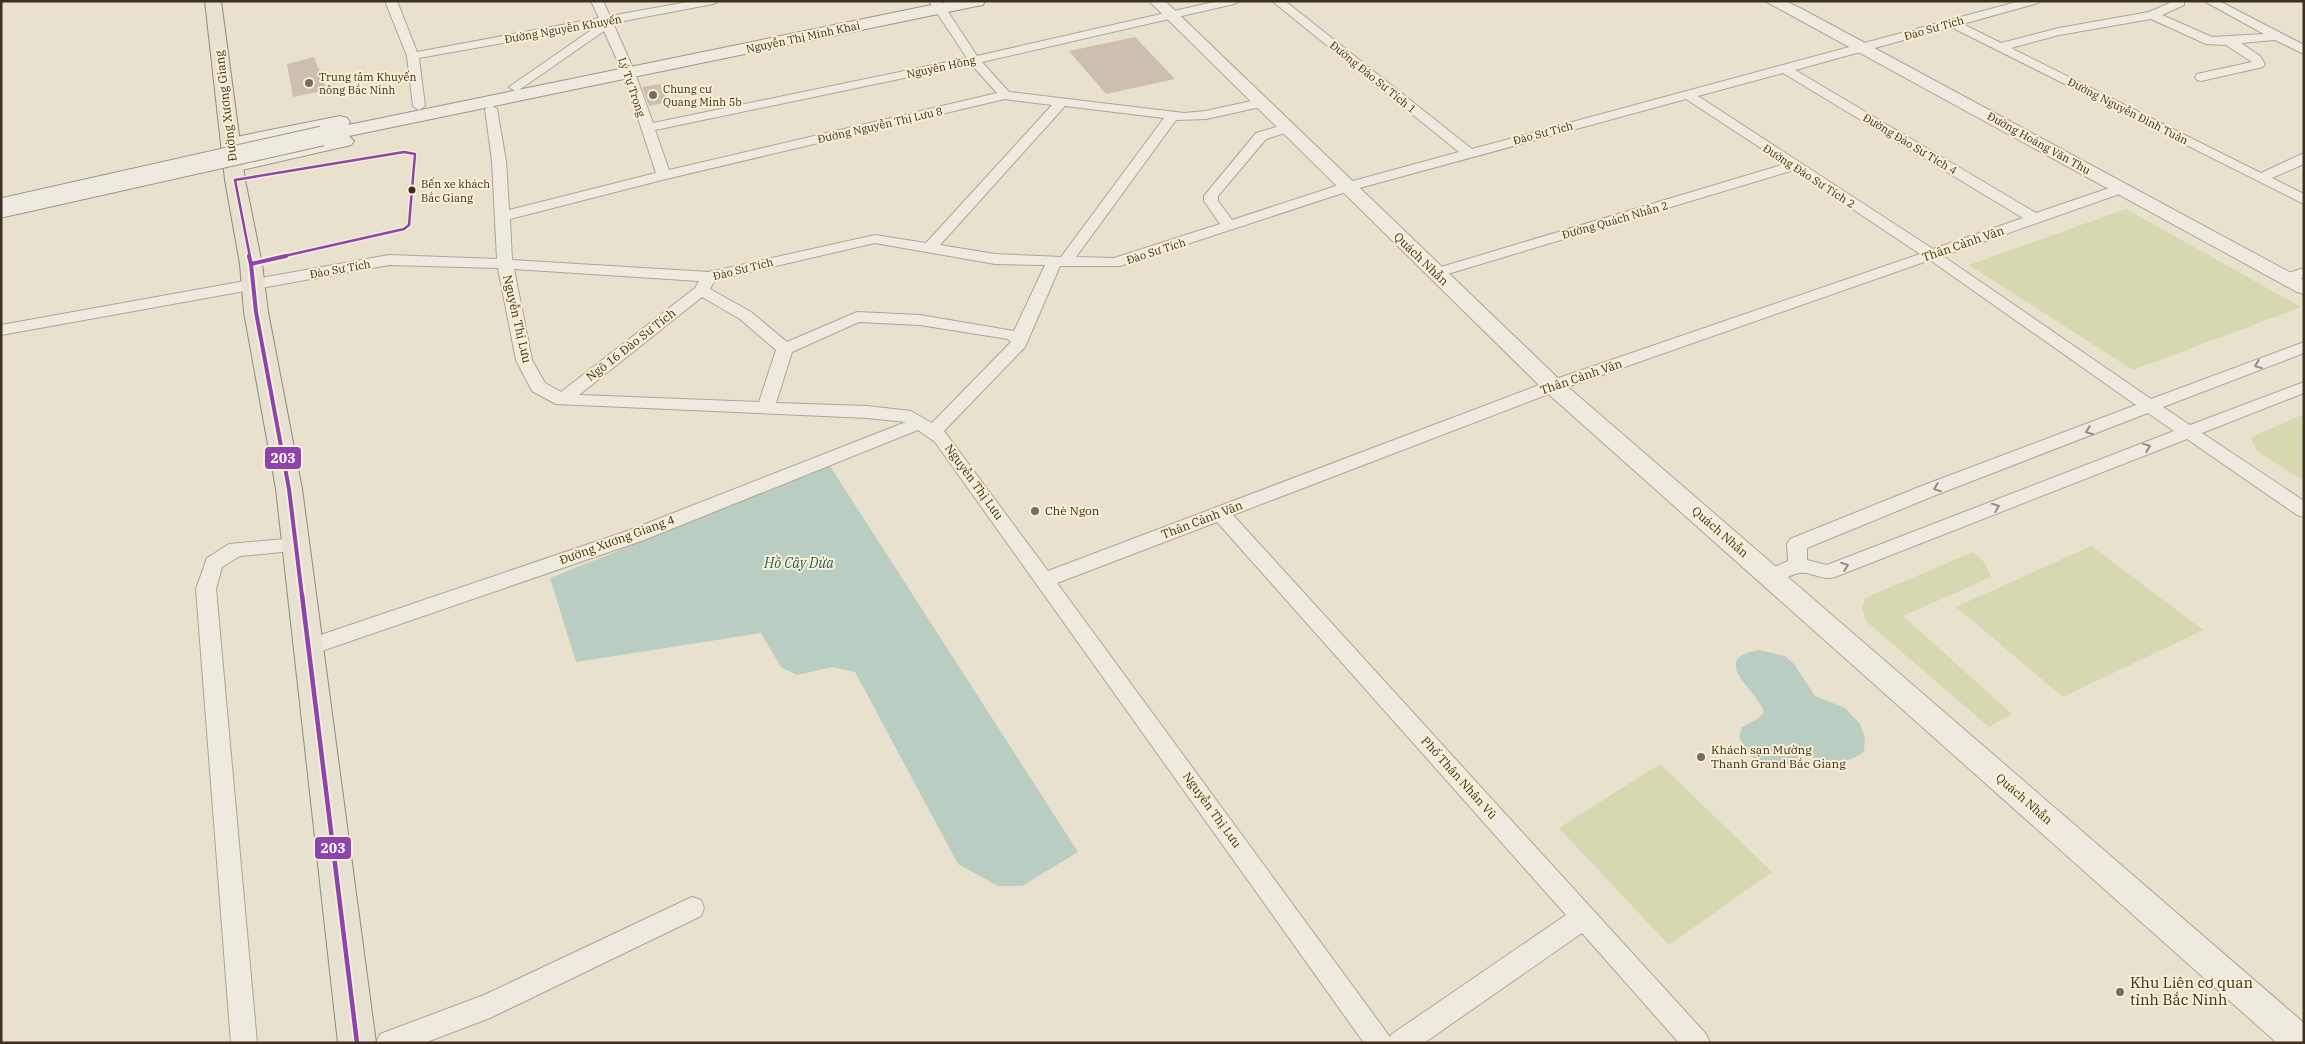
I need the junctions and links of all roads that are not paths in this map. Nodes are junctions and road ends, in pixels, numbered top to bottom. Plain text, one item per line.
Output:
1 (213, 1) edge
2 (391, 1) edge
3 (597, 1) edge
4 (713, 1) edge
5 (977, 1) edge
6 (1156, 1) edge
7 (1234, 1) edge
8 (1278, 1) edge
9 (1772, 1) edge
10 (2034, 1) edge
11 (2210, 1) edge
12 (2180, 2) edge
13 (938, 5) edge
14 (1171, 15) junction
15 (2152, 15) junction
16 (607, 22) junction
17 (1952, 23) junction
18 (2277, 36) junction
19 (2229, 41) junction
20 (2000, 47) junction
21 (1864, 48) junction
22 (2304, 50) edge
23 (413, 56) junction
24 (974, 60) junction
25 (1785, 69) junction
26 (630, 72) junction
27 (2201, 77) dead end
28 (515, 87) junction
29 (1005, 95) junction
30 (1688, 95) junction
31 (1061, 103) junction
32 (1260, 104) junction
33 (419, 106) junction
34 (491, 109) junction
35 (1172, 117) junction
36 (647, 128) junction
37 (1286, 128) junction
38 (1468, 153) junction
39 (232, 155) junction
40 (2304, 157) edge
41 (1794, 166) junction
42 (664, 175) junction
43 (2261, 178) junction
44 (1347, 187) junction
45 (2123, 188) junction
46 (2304, 200) edge
47 (1, 208) edge
48 (504, 216) junction
49 (2035, 219) junction
50 (1229, 226) junction
51 (931, 247) junction
52 (1932, 255) junction
53 (1060, 262) junction
54 (505, 264) junction
55 (1436, 272) junction
56 (2295, 275) edge
57 (253, 284) junction
58 (705, 284) junction
59 (2304, 288) edge
60 (1, 330) edge
61 (1019, 338) junction
62 (2304, 347) edge
63 (785, 349) junction
64 (1553, 386) junction
65 (2304, 387) edge
66 (562, 400) junction
67 (2151, 407) junction
68 (766, 408) junction
69 (926, 428) junction
70 (2187, 431) junction
71 (2304, 510) edge
72 (1220, 513) junction
73 (296, 545) junction
74 (1798, 565) junction
75 (1770, 577) junction
76 (1044, 580) junction
77 (310, 647) junction
78 (692, 908) dead end
79 (1584, 917) junction
80 (244, 1043) edge
81 (357, 1043) edge
82 (389, 1043) edge
83 (1380, 1043) edge
84 (1402, 1043) edge
85 (1697, 1043) edge
86 (2302, 1043) edge

1 - 39 main road, Đường Xương Giang
2 - 23 street
3 - 16 street, Lý Tự Trọng
4 - 16 street, Đường Nguyễn Khuyến
5 - 13 main road, Nguyễn Thị Minh Khai
6 - 14 street, Quách Nhẫn
7 - 14 street, Nguyên Hồng
8 - 38 street, Đường Đào Sư Tích 1
9 - 21 street, Đường Hoàng Văn Thụ
10 - 17 street, Đào Sư Tích
11 - 18 street
12 - 15 street
13 - 24 street
13 - 26 main road, Nguyễn Thị Minh Khai
14 - 24 street, Nguyên Hồng
14 - 32 street, Quách Nhẫn
15 - 19 street
15 - 20 street
16 - 23 street, Đường Nguyễn Khuyến
16 - 26 street, Lý Tự Trọng
16 - 28 street
17 - 20 street, Đường Nguyễn Đình Tuân
17 - 21 street, Đào Sư Tích
18 - 19 street
18 - 22 street
19 - 27 street
20 - 43 street, Đường Nguyễn Đình Tuân
21 - 25 street, Đào Sư Tích
21 - 45 street, Đường Hoàng Văn Thụ
23 - 33 street
24 - 29 street
24 - 36 street, Nguyên Hồng
25 - 30 street, Đào Sư Tích
25 - 49 street, Đường Đào Sư Tích 4
26 - 28 main road
26 - 34 main road
26 - 36 street, Lý Tự Trọng
26 - 47 main road, bridge
28 - 33 main road
29 - 31 street, Đường Nguyễn Thị Lưu 8
29 - 42 street, Đường Nguyễn Thị Lưu 8
30 - 38 street, Đào Sư Tích
30 - 41 street, Đường Đào Sư Tích 2
31 - 35 street, Đường Nguyễn Thị Lưu 8
31 - 51 street
32 - 35 street, Đường Nguyễn Thị Lưu 8
32 - 37 street, Quách Nhẫn
33 - 39 main road
34 - 39 main road
34 - 48 street, Nguyễn Thị Lưu
35 - 53 street
36 - 42 street, Lý Tự Trọng
37 - 44 street, Quách Nhẫn
37 - 50 street
38 - 44 street, Đào Sư Tích
39 - 57 main road, Đường Xương Giang
40 - 43 street
41 - 52 street, Đường Đào Sư Tích 2
41 - 55 street, Đường Quách Nhẫn 2
42 - 48 street, Đường Nguyễn Thị Lưu 8
43 - 46 street, Đường Nguyễn Đình Tuân
44 - 50 street, Đào Sư Tích
44 - 55 street, Quách Nhẫn
45 - 49 street, Thân Cảnh Vân
45 - 56 street, Đường Hoàng Văn Thụ
48 - 54 street, Nguyễn Thị Lưu
49 - 52 street, Thân Cảnh Vân
50 - 53 street, Đào Sư Tích
51 - 53 street, Đào Sư Tích
51 - 58 street, Đào Sư Tích
52 - 64 street, Thân Cảnh Vân
52 - 67 street, Đường Đào Sư Tích 2
53 - 61 street
54 - 57 street, Đào Sư Tích
54 - 58 street, Đào Sư Tích
54 - 66 street, Nguyễn Thị Lưu
55 - 64 street, Quách Nhẫn
56 - 59 street, Đường Hoàng Văn Thụ
57 - 60 street, Đào Sư Tích
57 - 73 main road, Đường Xương Giang
58 - 63 street
58 - 66 street, Ngõ 16 Đào Sư Tích
61 - 63 street
61 - 69 street
62 -> 67 street
63 - 68 street
64 - 72 street, Thân Cảnh Vân
64 - 75 street, Quách Nhẫn
65 - 70 street
66 - 68 street, Nguyễn Thị Lưu
67 - 70 street, Đường Đào Sư Tích 2
67 -> 74 street
68 - 69 street, Nguyễn Thị Lưu
69 - 76 street, Nguyễn Thị Lưu
69 - 77 street, Đường Xương Giang 4
70 - 71 street, Đường Đào Sư Tích 2
74 -> 70 street
72 - 76 street, Thân Cảnh Vân
72 - 79 street, Phố Thân Nhân Vũ
73 - 77 main road, Đường Xương Giang
73 - 80 street
74 - 75 street
75 - 86 street, Quách Nhẫn
76 - 83 street, Nguyễn Thị Lưu
77 - 81 main road, Đường Xương Giang
78 - 82 street
79 - 84 street
79 - 85 street, Phố Thân Nhân Vũ

